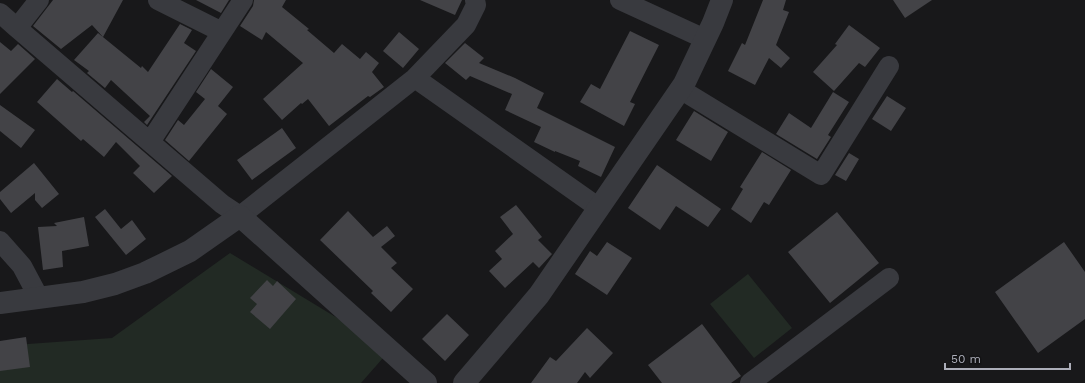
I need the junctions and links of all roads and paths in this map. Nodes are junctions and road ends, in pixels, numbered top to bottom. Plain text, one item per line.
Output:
1 (39, 0) edge
2 (158, 0) edge
3 (243, 0) edge
4 (475, 0) edge
5 (620, 0) edge
6 (722, 0) edge
7 (0, 13) edge
8 (17, 28) junction
9 (222, 32) junction
10 (705, 39) junction
11 (889, 66) dead end
12 (415, 78) junction
13 (680, 89) junction
14 (150, 142) junction
15 (599, 208) junction
16 (240, 216) junction
17 (0, 241) edge
18 (889, 278) dead end
19 (39, 298) junction
20 (0, 303) edge
21 (426, 383) edge
22 (464, 383) edge
23 (750, 383) edge

1 - 8 street
2 - 9 street
3 - 9 street
4 - 12 street
5 - 10 street
6 - 10 street
7 - 8 street
8 - 14 street
9 - 14 street
10 - 13 street
11 - 13 street
12 - 15 street
12 - 16 street
13 - 15 street
14 - 16 street
15 - 22 street
16 - 19 street
16 - 21 street
17 - 19 street
18 - 23 street
19 - 20 street

